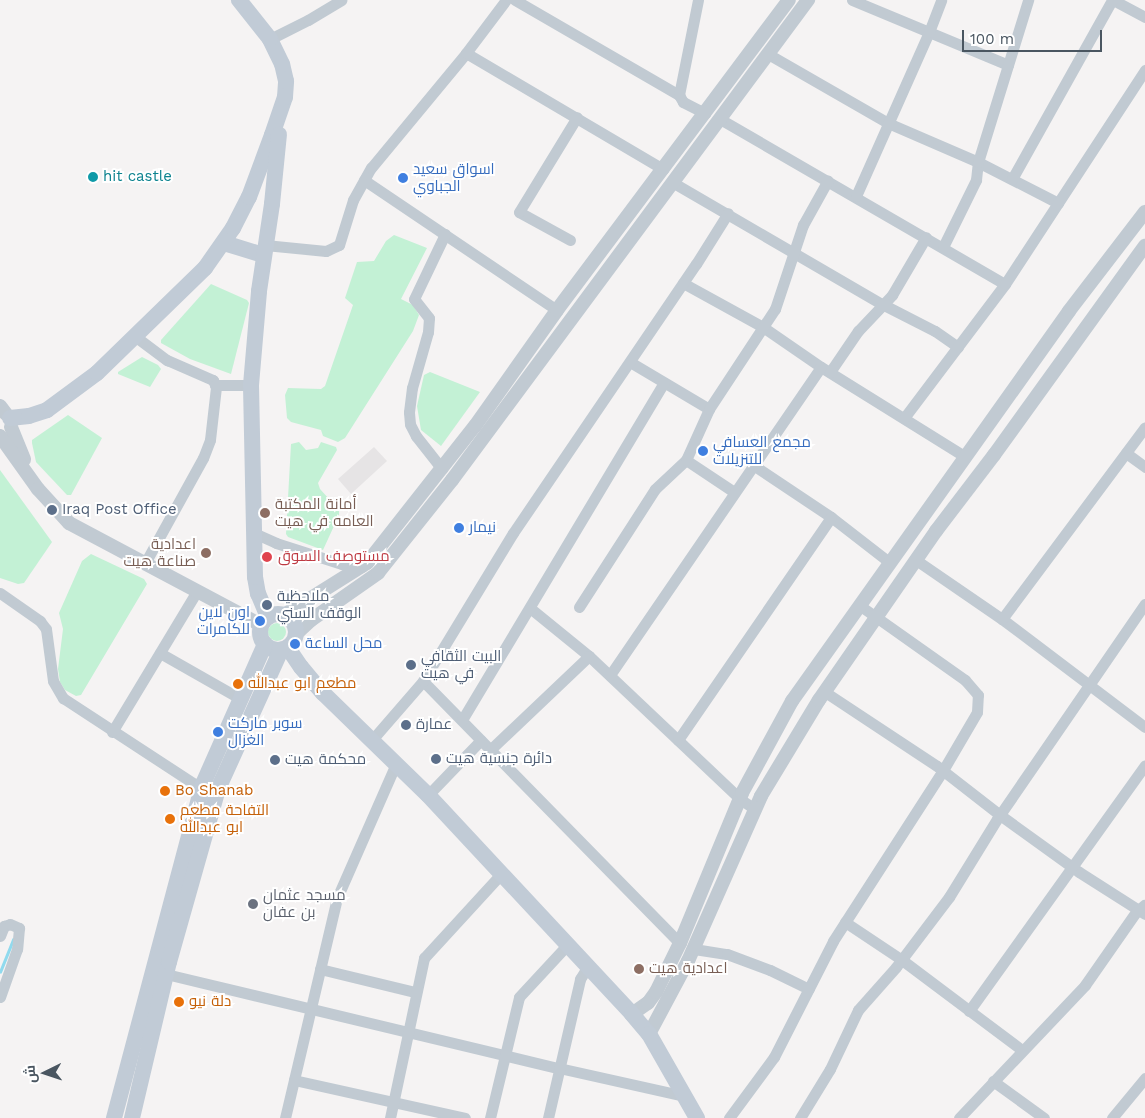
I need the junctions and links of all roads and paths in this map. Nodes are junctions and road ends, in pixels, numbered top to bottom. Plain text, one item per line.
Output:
1 (239, 0) edge
2 (341, 0) edge
3 (506, 0) edge
4 (515, 0) edge
5 (698, 0) edge
6 (789, 0) edge
7 (808, 0) edge
8 (852, 0) edge
9 (941, 0) edge
10 (1028, 0) edge
11 (1112, 0) edge
12 (1145, 17) edge
13 (929, 32) junction
14 (270, 39) junction
15 (466, 53) junction
16 (768, 54) junction
17 (1008, 65) junction
18 (1145, 70) edge
19 (679, 95) junction
20 (281, 109) junction
21 (705, 113) junction
22 (577, 117) junction
23 (720, 119) junction
24 (888, 123) junction
25 (978, 162) junction
26 (663, 169) junction
27 (1012, 179) junction
28 (364, 180) junction
29 (828, 180) junction
30 (672, 182) junction
31 (856, 196) junction
32 (249, 197) junction
33 (1058, 203) junction
34 (272, 204) junction
35 (1145, 212) edge
36 (728, 214) junction
37 (445, 234) junction
38 (926, 237) junction
39 (570, 240) dead end
40 (224, 243) junction
41 (943, 247) junction
42 (1144, 249) edge
43 (264, 250) junction
44 (793, 252) junction
45 (683, 284) junction
46 (1005, 284) junction
47 (882, 304) junction
48 (558, 310) junction
49 (763, 327) junction
50 (136, 337) junction
51 (958, 347) junction
52 (630, 362) junction
53 (825, 370) junction
54 (664, 384) junction
55 (215, 385) junction
56 (251, 385) junction
57 (709, 409) junction
58 (904, 418) junction
59 (4, 421) edge
60 (1145, 427) edge
61 (1126, 453) junction
62 (964, 456) junction
63 (686, 460) junction
64 (753, 465) junction
65 (1145, 467) edge
66 (442, 469) junction
67 (734, 492) junction
68 (831, 517) junction
69 (254, 533) junction
70 (916, 560) junction
71 (889, 562) junction
72 (144, 563) junction
73 (362, 567) junction
74 (197, 591) junction
75 (0, 593) edge
76 (1145, 604) edge
77 (859, 605) junction
78 (579, 607) dead end
79 (530, 608) junction
80 (876, 616) junction
81 (271, 619) junction
82 (1002, 619) junction
83 (265, 644) junction
84 (288, 644) junction
85 (160, 653) junction
86 (590, 656) junction
87 (610, 675) junction
88 (423, 681) junction
89 (1090, 685) junction
90 (825, 692) junction
91 (241, 699) junction
92 (462, 720) junction
93 (1145, 727) edge
94 (112, 732) junction
95 (481, 740) junction
96 (678, 740) junction
97 (371, 742) junction
98 (491, 749) junction
99 (1145, 765) edge
100 (395, 766) junction
101 (943, 771) junction
102 (202, 789) junction
103 (428, 795) junction
104 (740, 799) junction
105 (755, 809) junction
106 (1000, 815) junction
107 (1071, 866) junction
108 (501, 874) junction
109 (1143, 909) edge
110 (845, 922) junction
111 (0, 936) edge
112 (680, 943) junction
113 (568, 944) junction
114 (694, 949) junction
115 (902, 960) junction
116 (588, 966) junction
117 (320, 969) junction
118 (166, 974) junction
119 (809, 989) junction
120 (415, 992) junction
121 (0, 997) edge
122 (311, 1007) junction
123 (970, 1011) junction
124 (632, 1014) junction
125 (409, 1031) junction
126 (649, 1034) junction
127 (1022, 1050) junction
128 (505, 1055) junction
129 (559, 1068) junction
130 (1145, 1078) edge
131 (294, 1080) junction
132 (993, 1081) junction
133 (123, 1083) junction
134 (139, 1086) junction
135 (684, 1096) junction
136 (394, 1101) junction
137 (114, 1118) edge
138 (132, 1118) edge
139 (284, 1118) edge
140 (390, 1118) edge
141 (465, 1118) edge
142 (490, 1118) edge
143 (548, 1118) edge
144 (697, 1118) edge
145 (729, 1118) edge
146 (800, 1118) edge
147 (959, 1118) edge
148 (1044, 1118) edge
149 (1112, 1118) edge

1 - 14 main road
2 - 14 street
3 - 15 street
4 - 19 street
5 - 19 street
6 - 21 street
7 - 16 street
8 - 13 street
9 - 13 street
10 - 17 street
11 - 12 street
11 - 27 street
13 - 17 street
13 - 24 street
14 - 20 main road
15 - 22 street
15 - 28 street
16 - 23 street
16 - 24 street
17 - 25 street
18 - 33 street
19 - 21 street
20 - 32 main road
20 - 34 main road
21 - 26 street
22 - 26 street
22 - 39 street
23 - 29 street
23 - 30 street
24 - 25 street
24 - 31 street
25 - 27 street
25 - 41 street
26 - 48 street
27 - 33 street
28 - 37 street
28 - 43 street
29 - 31 street
29 - 44 street
30 - 36 street
30 - 84 street
31 - 38 street
32 - 34 main road
32 - 40 main road
33 - 46 street
34 - 43 main road
35 - 62 street
36 - 44 street
36 - 45 street
37 - 48 street
37 - 66 street
38 - 41 street
38 - 47 street
40 - 43 main road
40 - 50 main road
41 - 46 street
42 - 70 street
43 - 56 main road
44 - 47 street
44 - 49 street
45 - 49 street
45 - 52 street
46 - 51 street
47 - 51 street
47 - 53 street
48 - 66 street
49 - 53 street
49 - 57 street
50 - 55 street
50 - 59 main road
51 - 58 street
52 - 54 street
52 - 88 street
53 - 58 street
53 - 64 street
54 - 57 street
54 - 79 street
55 - 56 street
55 - 72 street
56 - 69 main road
57 - 63 street
58 - 62 street
59 - 72 street
60 - 61 street
61 - 65 street
61 - 82 street
62 - 71 street
63 - 67 street
63 - 78 street
64 - 67 street
64 - 68 street
66 - 73 street
67 - 87 street
68 - 71 street
68 - 96 street
69 - 73 street
69 - 81 main road
70 - 80 street
70 - 82 street
71 - 77 street
72 - 74 street
73 - 81 street
74 - 81 street
74 - 85 street
75 - 94 street
76 - 89 street
77 - 80 street
77 - 104 street
79 - 86 street
79 - 92 street
80 - 90 street
80 - 101 street
81 - 83 main road
81 - 84 main road
82 - 89 street
83 - 84 main road
83 - 91 main road
84 - 97 main road
84 - 118 main road
85 - 91 street
85 - 94 street
86 - 87 street
86 - 98 street
87 - 96 street
88 - 92 street
88 - 97 street
89 - 93 street
89 - 106 street
90 - 101 street
90 - 105 street
91 - 102 main road
92 - 95 street
94 - 102 street
95 - 98 street
95 - 103 street
96 - 104 street
97 - 100 main road
98 - 112 street
99 - 107 street
100 - 103 main road
100 - 117 street
101 - 106 street
101 - 110 street
102 - 133 main road
103 - 108 main road
104 - 105 street
104 - 112 street
105 - 114 street
106 - 107 street
106 - 115 street
107 - 109 street
107 - 123 street
108 - 113 main road
108 - 120 street
109 - 127 street
110 - 115 street
110 - 119 street
111 - 121 street
112 - 124 street
113 - 116 main road
113 - 128 street
114 - 119 street
114 - 126 street
115 - 123 street
115 - 146 street
116 - 124 main road
116 - 129 street
117 - 120 street
117 - 122 street
118 - 122 street
118 - 134 main road
119 - 145 street
120 - 125 street
122 - 125 street
122 - 131 street
123 - 127 street
124 - 126 main road
125 - 128 street
125 - 136 street
126 - 135 main road
127 - 132 street
128 - 129 street
128 - 142 street
129 - 135 street
129 - 143 street
130 - 149 street
131 - 136 street
131 - 139 street
132 - 147 street
132 - 148 street
133 - 134 main road
133 - 137 main road
134 - 138 main road
135 - 144 main road
136 - 140 street
136 - 141 street

